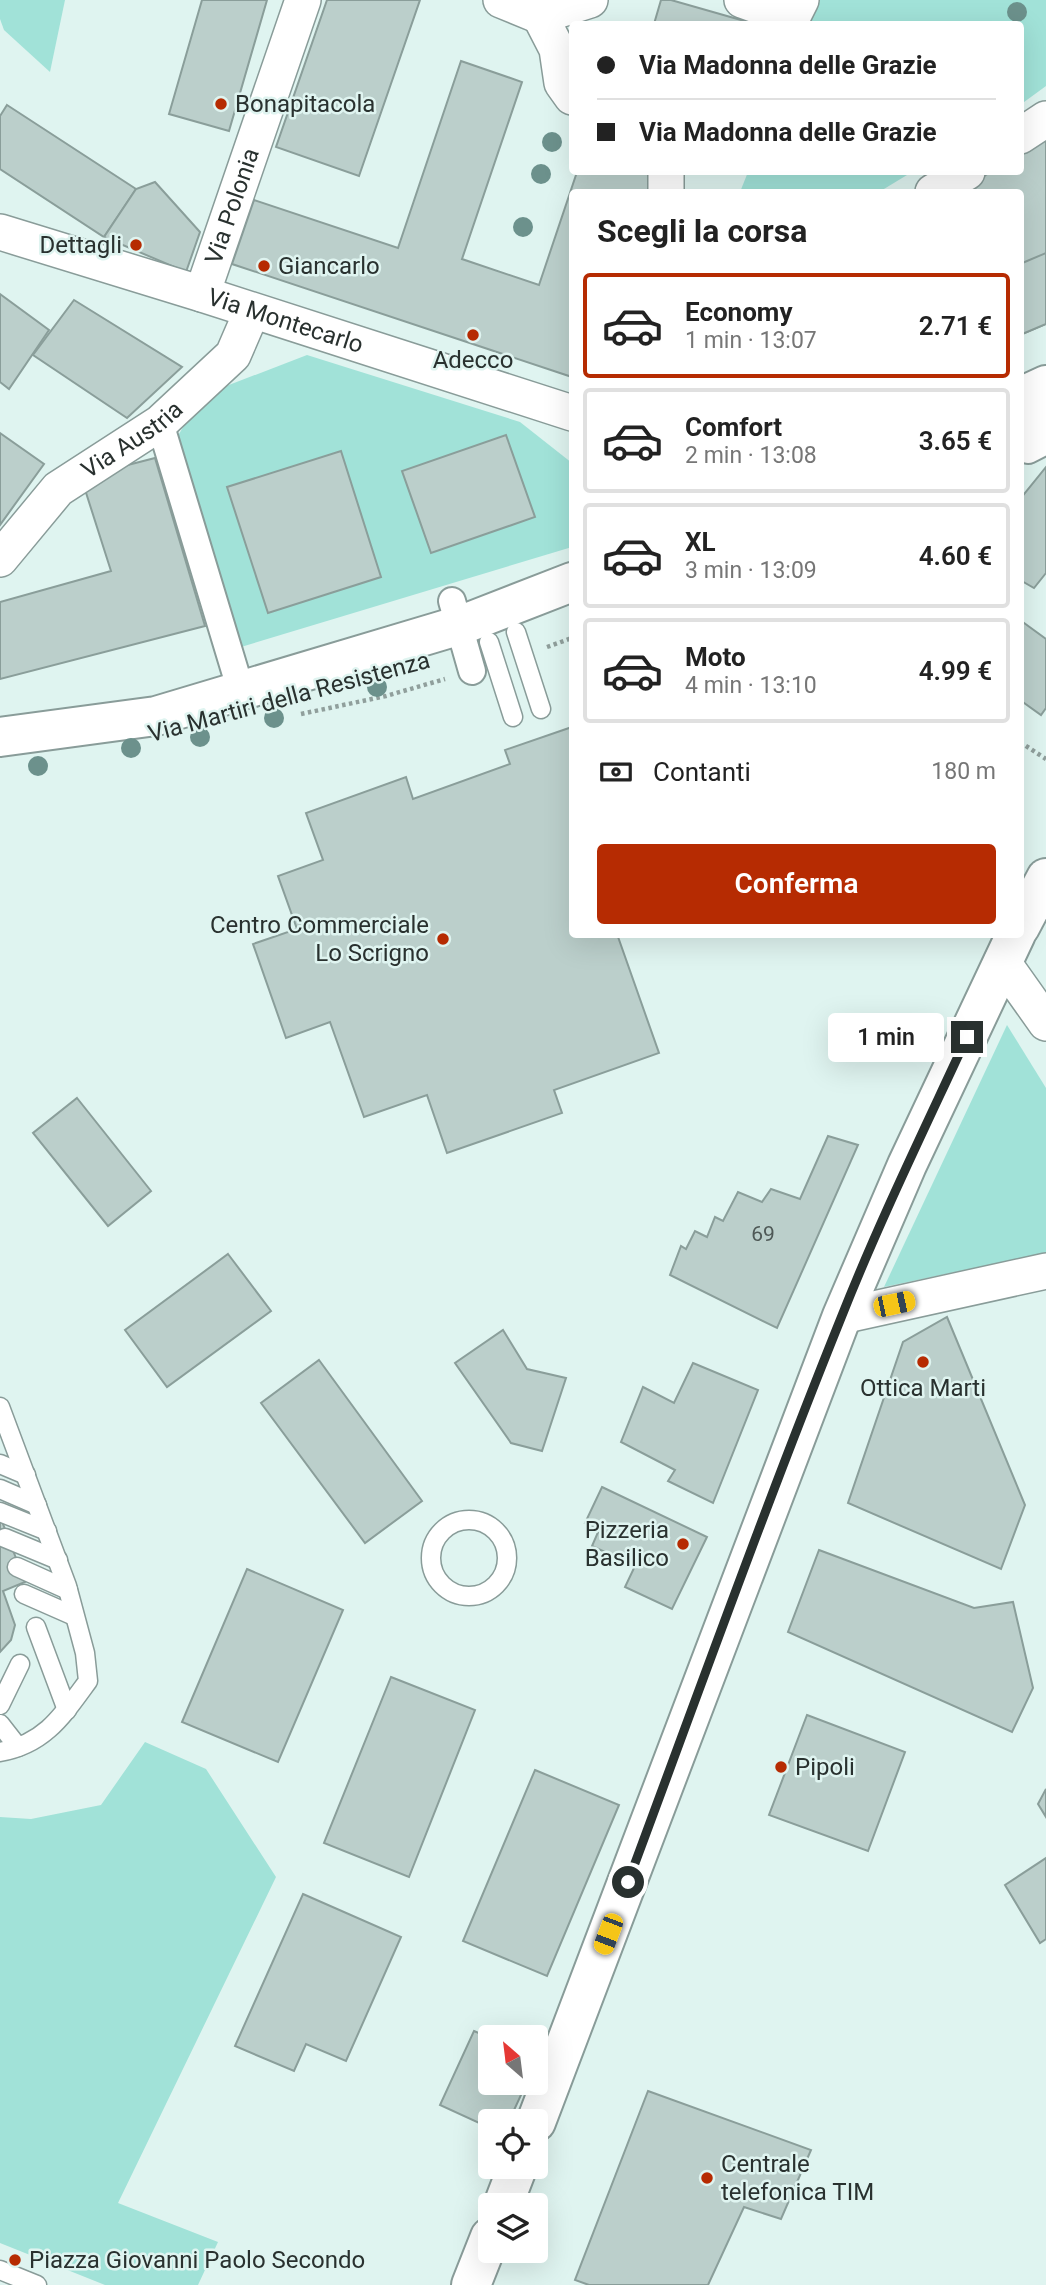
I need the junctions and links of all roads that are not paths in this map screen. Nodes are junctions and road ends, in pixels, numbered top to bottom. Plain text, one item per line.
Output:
1 (303, 0) edge
2 (501, 0) edge
3 (590, 0) edge
4 (742, 0) edge
5 (801, 0) edge
6 (540, 16) junction
7 (569, 93) edge
8 (1046, 119) edge
9 (1024, 133) edge
10 (962, 175) edge
11 (938, 189) edge
12 (0, 232) edge
13 (202, 294) junction
14 (252, 310) junction
15 (1046, 385) edge
16 (1024, 395) edge
17 (569, 412) edge
18 (1046, 417) edge
19 (160, 423) junction
20 (1031, 439) edge
21 (0, 559) edge
22 (569, 584) edge
23 (569, 611) edge
24 (476, 637) junction
25 (241, 691) junction
26 (541, 709) dead end
27 (513, 717) dead end
28 (0, 737) edge
29 (0, 762) edge
30 (1046, 878) edge
31 (1024, 919) edge
32 (1009, 948) edge
33 (1046, 1023) edge
34 (1046, 1271) edge
35 (842, 1316) junction
36 (1, 1412) edge
37 (7, 1442) edge
38 (0, 1464) edge
39 (26, 1475) junction
40 (0, 1489) edge
41 (37, 1505) junction
42 (0, 1511) edge
43 (47, 1531) junction
44 (5, 1538) dead end
45 (58, 1560) junction
46 (17, 1567) dead end
47 (498, 1583) joint
48 (68, 1590) junction
49 (24, 1594) dead end
50 (74, 1616) junction
51 (36, 1627) dead end
52 (20, 1664) dead end
53 (0, 1705) edge
54 (67, 1710) junction
55 (0, 1724) edge
56 (18, 1747) junction
57 (0, 1752) edge
58 (541, 2109) edge
59 (480, 2263) edge
60 (0, 2270) edge
61 (37, 2285) edge
62 (471, 2285) edge

1 - 13 street, Via Polonia
2 - 6 street
3 - 6 street
4 - 5 street
6 - 7 street
8 - 9 street
10 - 11 street
12 - 13 street, Via Montecarlo
13 - 14 street, Via Montecarlo
14 - 17 street, Via Montecarlo
14 - 19 street, Via Austria
15 - 16 main road
18 - 20 main road
19 - 21 street, Via Austria
19 - 25 street, Via Martiri della Resistenza
22 - 24 main road, Via Martiri della Resistenza
23 - 24 main road, Via Martiri della Resistenza
24 - 25 main road, Via Martiri della Resistenza
24 - 26 lane
24 - 27 lane
24 - 29 main road, Via Martiri della Resistenza
25 - 28 main road, Via Martiri della Resistenza
30 - 31 main road
32 - 33 street
32 - 35 main road
34 - 35 street
35 - 58 main road
36 - 37 lane
37 - 39 lane
38 - 39 lane
39 - 41 lane
40 - 41 lane
41 - 43 lane
42 - 43 lane
43 - 45 lane
44 - 45 lane
45 - 48 lane
46 - 48 lane
47 - 47 lane
48 - 50 lane
49 - 50 lane
50 - 54 lane
51 - 54 lane
52 - 53 lane
54 - 56 lane
55 - 56 lane
56 - 57 lane
59 - 62 main road
60 - 61 lane

